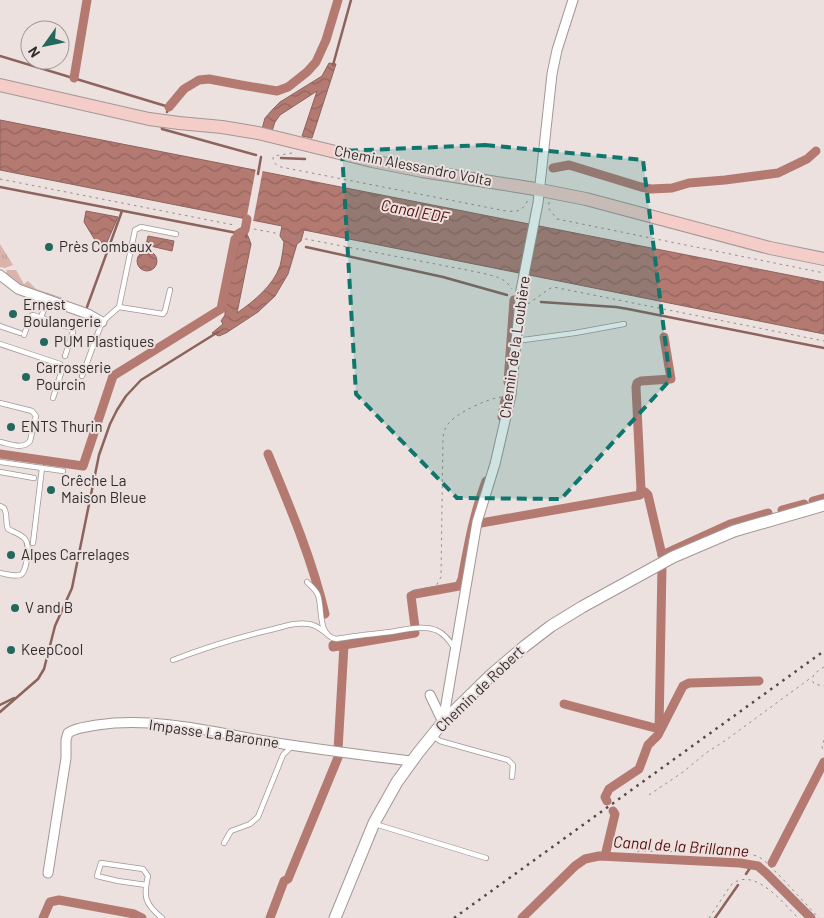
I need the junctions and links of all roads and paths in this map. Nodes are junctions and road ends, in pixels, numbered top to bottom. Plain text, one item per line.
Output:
1 (573, 0) edge
2 (0, 85) edge
3 (291, 153) dead end
4 (0, 178) edge
5 (541, 190) junction
6 (234, 225) dead end
7 (254, 229) dead end
8 (176, 234) dead end
9 (824, 259) edge
10 (824, 273) edge
11 (0, 275) edge
12 (170, 290) dead end
13 (67, 296) dead end
14 (48, 300) junction
15 (64, 306) junction
16 (119, 306) junction
17 (520, 306) junction
18 (41, 317) junction
19 (102, 322) junction
20 (624, 324) dead end
21 (0, 326) edge
22 (516, 341) junction
23 (824, 341) edge
24 (0, 344) edge
25 (65, 356) dead end
26 (82, 376) dead end
27 (510, 397) junction
28 (53, 398) dead end
29 (0, 403) edge
30 (0, 442) edge
31 (0, 462) edge
32 (9, 464) junction
33 (42, 468) junction
34 (63, 471) dead end
35 (0, 472) edge
36 (7, 473) junction
37 (34, 478) dead end
38 (824, 505) edge
39 (0, 506) edge
40 (33, 543) dead end
41 (0, 573) edge
42 (307, 582) dead end
43 (412, 590) dead end
44 (329, 636) junction
45 (455, 650) junction
46 (173, 660) dead end
47 (824, 667) edge
48 (812, 677) junction
49 (824, 686) edge
50 (430, 695) dead end
51 (443, 722) junction
52 (432, 735) junction
53 (824, 740) edge
54 (293, 745) junction
55 (824, 751) edge
56 (411, 761) junction
57 (512, 777) dead end
58 (649, 795) dead end
59 (374, 823) junction
60 (224, 843) dead end
61 (637, 851) dead end
62 (486, 858) dead end
63 (48, 873) dead end
64 (146, 885) junction
65 (162, 918) edge
66 (335, 918) edge
67 (709, 918) edge
68 (798, 918) edge
69 (820, 918) edge

1 - 5 street, Chemin de la Loubière
2 - 5 main road, Chemin Alessandro Volta
3 - 5 path
4 - 6 path
5 - 9 main road, Chemin Alessandro Volta
5 - 10 path
5 - 17 street, Chemin de la Loubière
7 - 17 path
8 - 16 lane
11 - 14 street
12 - 16 lane
13 - 15 street
14 - 15 street
14 - 18 lane
15 - 19 street
16 - 19 lane
17 - 22 street, Chemin de la Loubière
17 - 23 path
18 - 21 lane
18 - 25 lane
19 - 26 lane
20 - 22 lane
22 - 27 street, Chemin de la Loubière
24 - 28 lane
27 - 43 path
27 - 45 street, Chemin de la Loubière
29 - 30 lane
31 - 32 lane
32 - 33 lane
32 - 36 lane
33 - 34 lane
33 - 40 lane
35 - 36 lane
36 - 37 lane
38 - 51 street, Chemin de Robert
39 - 41 lane
42 - 44 lane
44 - 45 lane
44 - 46 lane
45 - 51 street, Chemin de la Loubière
47 - 48 path
48 - 49 path
48 - 58 path
50 - 51 street
51 - 52 street, Chemin de Robert
52 - 56 street, Chemin de Robert
52 - 57 lane
53 - 55 path
54 - 56 street, Impasse La Baronne
54 - 60 lane
54 - 63 street, Impasse La Baronne
56 - 59 street, Chemin de Robert
59 - 62 lane
59 - 66 street, Chemin de Robert
61 - 69 path
64 - 64 lane
64 - 65 lane
67 - 68 path

